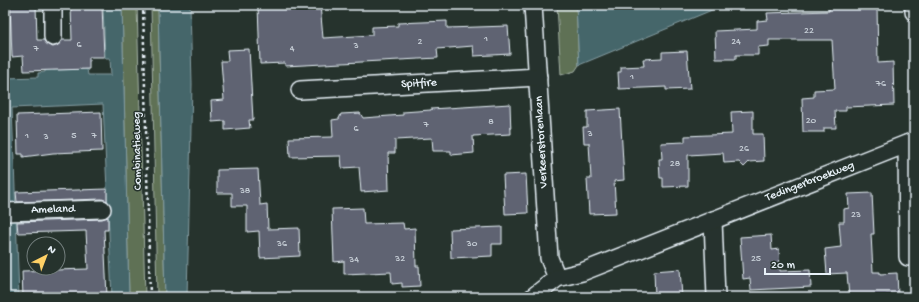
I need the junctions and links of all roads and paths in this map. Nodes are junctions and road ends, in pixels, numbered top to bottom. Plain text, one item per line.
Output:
1 (53, 5) edge
2 (143, 5) edge
3 (534, 5) edge
4 (914, 5) edge
5 (914, 12) edge
6 (53, 37) dead end
7 (538, 77) junction
8 (300, 90) dead end
9 (910, 142) edge
10 (102, 209) dead end
11 (5, 212) edge
12 (713, 220) junction
13 (908, 257) dead end
14 (557, 278) junction
15 (150, 297) edge
16 (533, 297) edge
17 (716, 297) edge

1 - 6 street
2 - 15 path, Combinatieweg
3 - 7 street, Verkeerstorenlaan
4 - 5 street
7 - 8 street, Spitfire
7 - 14 street, Verkeerstorenlaan
9 - 12 street, Tedingerbroekweg
9 - 13 street, Tedingerbroekweg
10 - 11 street, Ameland
12 - 14 street, Tedingerbroekweg
12 - 17 street
14 - 16 street, Tedingerbroekweg

